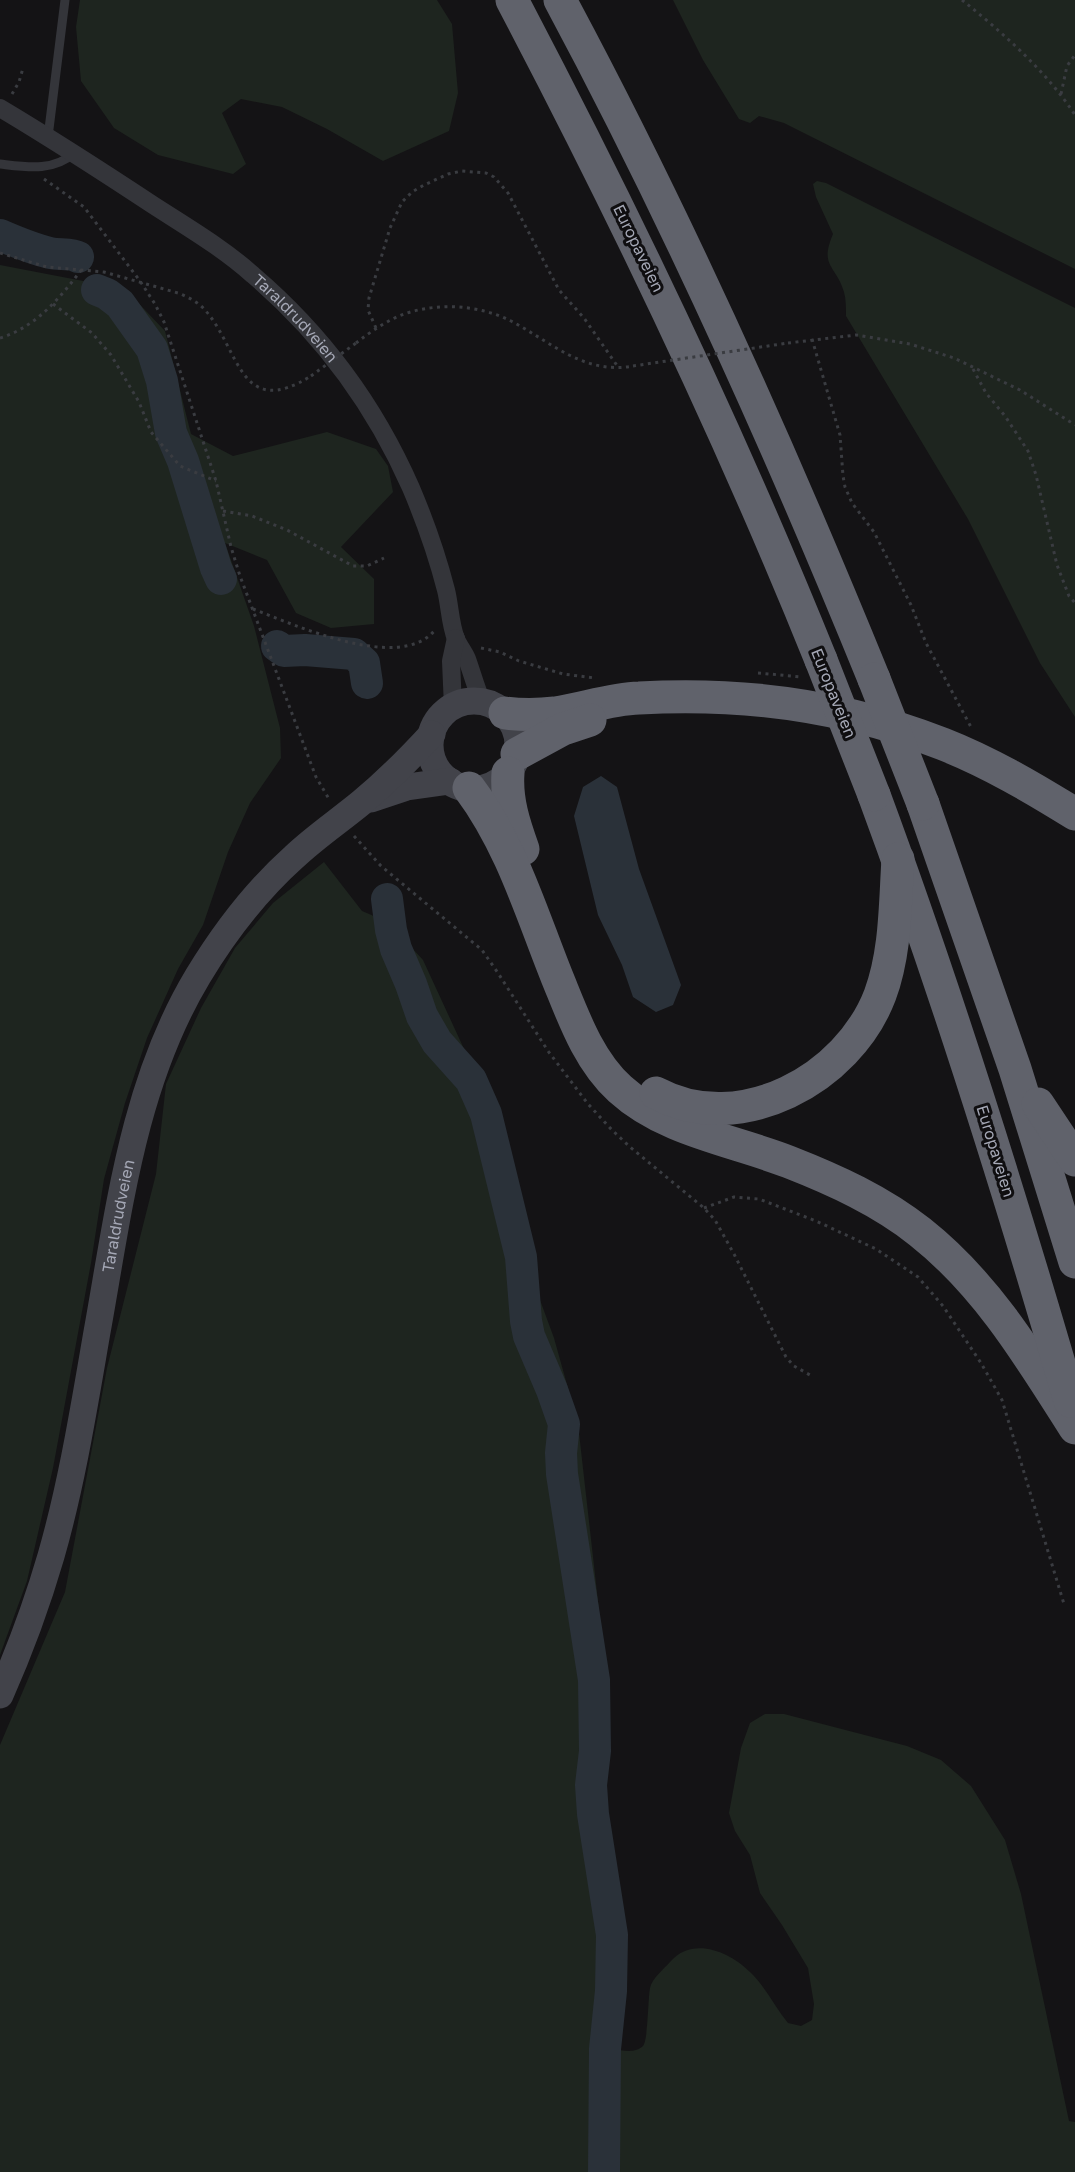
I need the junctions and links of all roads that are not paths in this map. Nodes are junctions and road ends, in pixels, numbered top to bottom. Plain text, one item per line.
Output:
1 (65, 0) edge
2 (512, 0) edge
3 (560, 0) edge
4 (5, 103) edge
5 (48, 137) junction
6 (74, 153) junction
7 (0, 165) edge
8 (456, 638) junction
9 (453, 707) junction
10 (493, 707) junction
11 (432, 734) junction
12 (513, 763) junction
13 (459, 785) junction
14 (361, 802) junction
15 (1075, 814) edge
16 (1075, 823) edge
17 (898, 859) junction
18 (1015, 1069) junction
19 (1075, 1160) edge
20 (1075, 1262) edge
21 (1075, 1418) edge
22 (1075, 1428) edge
23 (0, 1695) edge

1 - 5 lane
2 - 17 highway, Europaveien, bridge
3 - 18 highway, bridge
4 - 5 street, Taraldrudveien
5 - 6 street, Taraldrudveien
6 - 7 lane
6 - 8 street, Taraldrudveien
8 - 9 street, Taraldrudveien
8 - 10 street, Taraldrudveien
9 - 10 main road
9 - 11 main road
10 - 12 main road
10 - 15 highway
11 - 13 main road
11 - 14 main road, Taraldrudveien
12 - 13 main road
12 - 16 highway
12 - 17 highway
13 - 14 main road, Taraldrudveien
13 - 22 highway
14 - 23 main road, Taraldrudveien
17 - 21 highway, Europaveien
18 - 19 highway
18 - 20 highway

